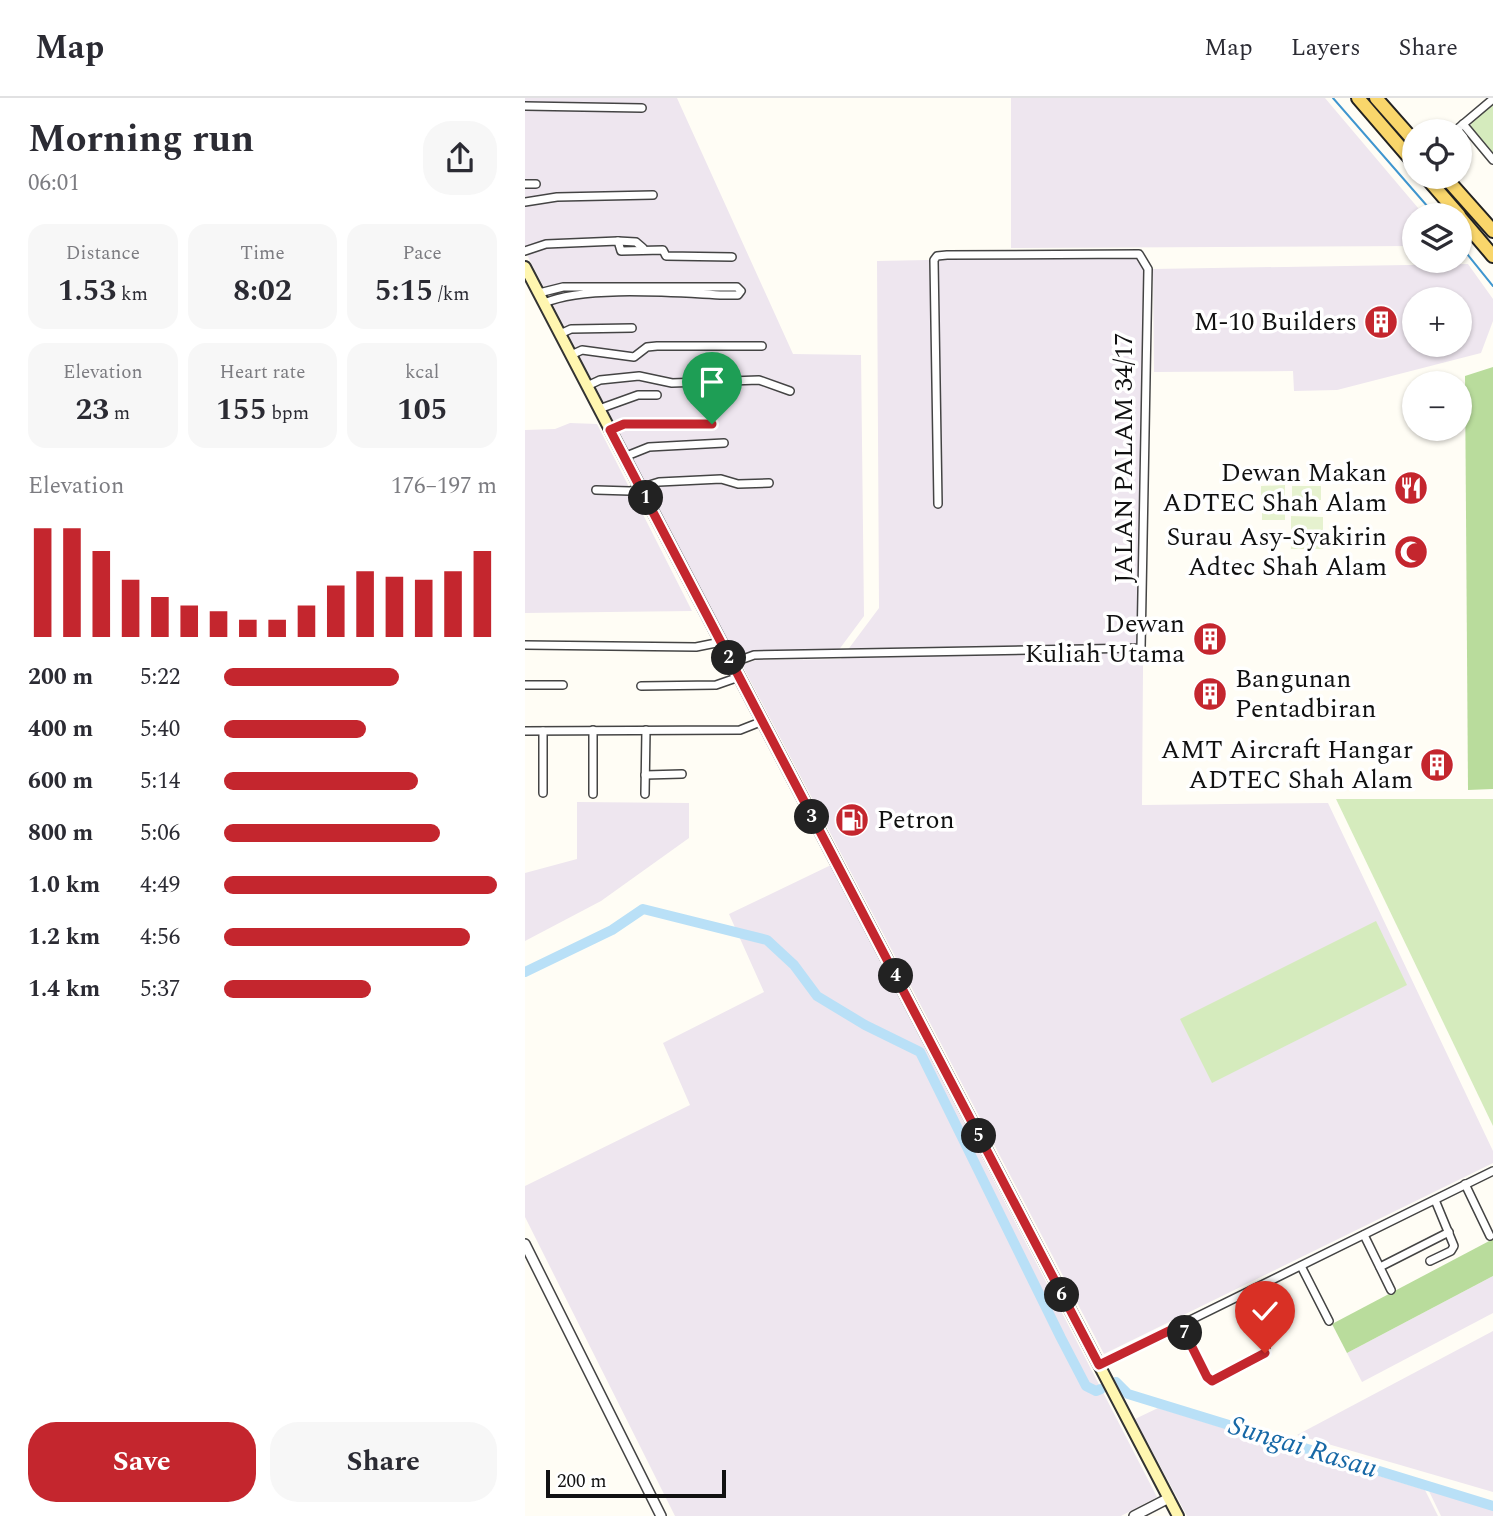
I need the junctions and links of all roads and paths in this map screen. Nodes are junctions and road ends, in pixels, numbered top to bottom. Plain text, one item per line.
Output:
1 (1357, 98) edge
2 (1376, 98) edge
3 (1493, 99) edge
4 (525, 106) edge
5 (642, 108) dead end
6 (1469, 119) edge
7 (1402, 127) edge
8 (1472, 135) edge
9 (1402, 149) edge
10 (1493, 160) edge
11 (525, 184) edge
12 (536, 184) dead end
13 (1436, 189) edge
14 (1455, 189) edge
15 (653, 195) dead end
16 (525, 202) edge
17 (1448, 203) edge
18 (1472, 231) edge
19 (1493, 232) edge
20 (525, 251) edge
21 (1493, 256) edge
22 (732, 257) dead end
23 (525, 267) edge
24 (541, 298) junction
25 (632, 328) dead end
26 (560, 334) junction
27 (762, 346) dead end
28 (571, 355) junction
29 (639, 376) junction
30 (587, 386) junction
31 (790, 391) dead end
32 (638, 394) junction
33 (657, 395) dead end
34 (599, 409) junction
35 (712, 424) dead end
36 (610, 430) junction
37 (724, 443) dead end
38 (624, 457) junction
39 (769, 484) dead end
40 (641, 488) junction
41 (596, 491) dead end
42 (938, 505) dead end
43 (721, 642) junction
44 (525, 645) edge
45 (732, 663) junction
46 (740, 677) junction
47 (525, 685) edge
48 (563, 685) dead end
49 (641, 686) dead end
50 (762, 721) junction
51 (593, 730) junction
52 (646, 730) junction
53 (525, 731) edge
54 (543, 731) junction
55 (645, 775) junction
56 (682, 775) dead end
57 (543, 793) dead end
58 (593, 794) dead end
59 (645, 794) dead end
60 (1493, 1171) edge
61 (1465, 1184) junction
62 (1435, 1199) junction
63 (1449, 1232) junction
64 (1364, 1235) junction
65 (1490, 1236) dead end
66 (525, 1244) edge
67 (1430, 1261) dead end
68 (1301, 1266) junction
69 (1380, 1267) junction
70 (1391, 1290) dead end
71 (1241, 1296) junction
72 (1329, 1321) dead end
73 (1181, 1325) junction
74 (1099, 1365) junction
75 (651, 1497) junction
76 (1169, 1498) junction
77 (655, 1516) edge
78 (661, 1516) edge
79 (1134, 1516) edge
80 (1178, 1516) edge

1 - 9 main road
2 - 7 main road
3 - 6 street
4 - 5 street
8 - 10 street
11 - 12 street
13 - 17 main road
14 - 19 main road
15 - 16 street
18 - 21 main road
20 - 22 street
23 - 24 main road
24 - 24 street
24 - 26 main road
25 - 26 street
26 - 28 main road
27 - 28 street
28 - 30 main road
29 - 30 street
29 - 31 street
29 - 32 street
30 - 34 main road
32 - 33 street
32 - 34 street
34 - 36 main road
35 - 36 street
36 - 38 main road
37 - 38 street
38 - 40 main road
39 - 40 street
40 - 41 street
40 - 43 main road
42 - 45 street, JALAN PALAM 34/17
43 - 44 street
43 - 45 main road
45 - 46 main road
46 - 49 street
46 - 50 main road
47 - 48 street
50 - 52 street
50 - 74 main road
51 - 52 street
51 - 54 street
51 - 58 street
52 - 55 street
53 - 54 street
54 - 57 street
55 - 56 street
55 - 59 street
60 - 61 street
61 - 62 street
61 - 65 street
62 - 63 street
62 - 64 street
63 - 67 street
63 - 69 street
64 - 68 street
64 - 69 street
66 - 75 street
68 - 71 street
68 - 72 street
69 - 70 street
71 - 73 street
71 - 73 street
73 - 74 street
74 - 76 main road
75 - 77 street
75 - 78 street
76 - 79 street
76 - 80 main road

